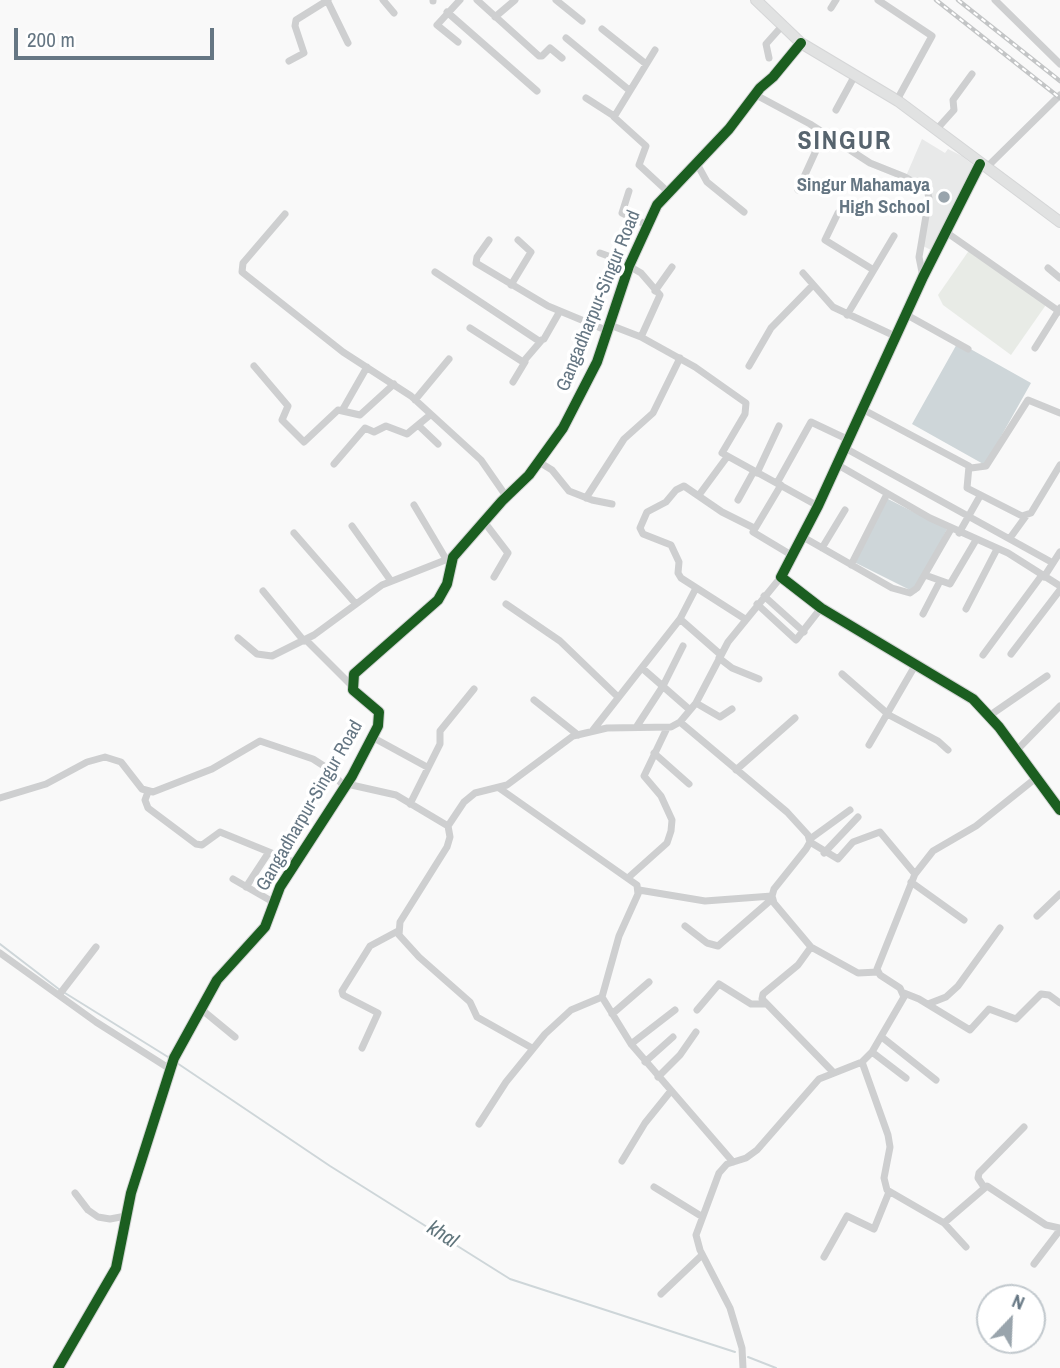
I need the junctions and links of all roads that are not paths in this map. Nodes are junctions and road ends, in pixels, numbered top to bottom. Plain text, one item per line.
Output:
1 (328, 0) edge
2 (383, 0) edge
3 (460, 0) edge
4 (477, 0) edge
5 (515, 0) edge
6 (556, 0) edge
7 (756, 0) edge
8 (836, 0) edge
9 (878, 0) edge
10 (995, 0) edge
11 (831, 8) dead end
12 (447, 12) junction
13 (394, 13) dead end
14 (495, 17) junction
15 (582, 21) dead end
16 (782, 26) junction
17 (602, 29) dead end
18 (566, 38) dead end
19 (458, 42) dead end
20 (348, 43) dead end
21 (801, 43) junction
22 (654, 50) dead end
23 (562, 58) dead end
24 (769, 58) dead end
25 (289, 61) dead end
26 (646, 64) junction
27 (1060, 64) edge
28 (972, 74) dead end
29 (854, 77) junction
30 (629, 90) junction
31 (537, 91) dead end
32 (756, 95) junction
33 (1060, 95) edge
34 (586, 98) dead end
35 (897, 100) junction
36 (836, 110) dead end
37 (614, 116) junction
38 (936, 130) junction
39 (824, 133) junction
40 (696, 162) junction
41 (983, 166) junction
42 (798, 190) dead end
43 (629, 191) dead end
44 (667, 191) junction
45 (744, 212) dead end
46 (838, 213) dead end
47 (285, 214) dead end
48 (1060, 222) edge
49 (647, 225) junction
50 (946, 232) junction
51 (894, 236) dead end
52 (489, 240) dead end
53 (518, 240) dead end
54 (600, 253) dead end
55 (630, 265) junction
56 (672, 267) dead end
57 (1048, 268) dead end
58 (872, 269) junction
59 (435, 272) dead end
60 (803, 273) dead end
61 (923, 277) junction
62 (1060, 278) edge
63 (511, 285) junction
64 (813, 285) junction
65 (656, 291) junction
66 (560, 311) junction
67 (1059, 311) edge
68 (847, 315) junction
69 (907, 315) junction
70 (470, 328) dead end
71 (609, 328) junction
72 (641, 337) junction
73 (897, 337) junction
74 (541, 341) junction
75 (1035, 348) dead end
76 (968, 349) dead end
77 (680, 358) junction
78 (449, 359) dead end
79 (525, 362) junction
80 (254, 366) dead end
81 (749, 366) dead end
82 (367, 367) junction
83 (513, 382) dead end
84 (394, 384) junction
85 (415, 400) junction
86 (342, 409) junction
87 (863, 410) junction
88 (1060, 413) edge
89 (430, 415) junction
90 (418, 425) junction
91 (779, 426) dead end
92 (438, 444) dead end
93 (847, 444) junction
94 (727, 457) junction
95 (539, 462) junction
96 (334, 464) dead end
97 (1060, 465) edge
98 (838, 466) junction
99 (971, 468) junction
100 (755, 472) junction
101 (779, 484) junction
102 (887, 494) junction
103 (699, 495) junction
104 (506, 496) junction
105 (980, 496) junction
106 (586, 498) junction
107 (738, 500) dead end
108 (612, 504) dead end
109 (414, 505) dead end
110 (818, 506) junction
111 (845, 510) dead end
112 (1026, 516) junction
113 (968, 518) junction
114 (485, 523) junction
115 (352, 526) dead end
116 (754, 528) junction
117 (951, 529) junction
118 (294, 533) dead end
119 (960, 533) junction
120 (803, 537) junction
121 (1010, 538) junction
122 (976, 540) junction
123 (822, 548) junction
124 (997, 549) junction
125 (1060, 552) edge
126 (793, 556) junction
127 (449, 558) junction
128 (1053, 563) junction
129 (851, 565) junction
130 (925, 575) junction
131 (1043, 576) junction
132 (494, 577) dead end
133 (780, 577) junction
134 (390, 582) junction
135 (939, 583) junction
136 (696, 588) junction
137 (1060, 588) edge
138 (263, 591) dead end
139 (764, 596) junction
140 (355, 603) junction
141 (506, 604) dead end
142 (757, 604) junction
143 (821, 608) junction
144 (966, 609) dead end
145 (923, 614) dead end
146 (680, 619) junction
147 (745, 620) junction
148 (804, 632) junction
149 (238, 638) dead end
150 (305, 641) junction
151 (683, 646) dead end
152 (1011, 653) dead end
153 (983, 655) dead end
154 (720, 657) junction
155 (916, 664) junction
156 (642, 668) junction
157 (842, 674) dead end
158 (1047, 676) dead end
159 (759, 679) dead end
160 (351, 685) junction
161 (663, 686) junction
162 (474, 689) dead end
163 (618, 697) junction
164 (534, 700) dead end
165 (693, 706) junction
166 (1060, 706) edge
167 (732, 709) dead end
168 (889, 715) junction
169 (989, 716) junction
170 (795, 718) dead end
171 (680, 722) junction
172 (637, 726) junction
173 (667, 728) junction
174 (593, 730) junction
175 (578, 735) junction
176 (372, 737) junction
177 (869, 745) dead end
178 (948, 750) dead end
179 (1016, 751) junction
180 (654, 753) junction
181 (428, 766) junction
182 (736, 770) junction
183 (1036, 778) junction
184 (689, 784) dead end
185 (346, 786) junction
186 (499, 788) junction
187 (148, 792) junction
188 (0, 798) edge
189 (410, 804) junction
190 (1059, 807) edge
191 (850, 810) dead end
192 (858, 817) dead end
193 (448, 826) junction
194 (810, 841) junction
195 (269, 852) junction
196 (824, 853) junction
197 (296, 863) junction
198 (629, 877) junction
199 (913, 878) junction
200 (233, 879) dead end
201 (246, 887) junction
202 (639, 890) junction
203 (1060, 894) edge
204 (772, 897) junction
205 (273, 902) junction
206 (1037, 916) dead end
207 (964, 920) dead end
208 (685, 926) dead end
209 (1000, 928) dead end
210 (398, 931) junction
211 (96, 947) dead end
212 (811, 947) junction
213 (0, 953) edge
214 (878, 972) junction
215 (649, 982) dead end
216 (904, 993) junction
217 (59, 995) junction
218 (603, 997) junction
219 (1060, 1003) edge
220 (766, 1004) junction
221 (928, 1004) junction
222 (201, 1009) junction
223 (675, 1010) dead end
224 (697, 1010) dead end
225 (611, 1014) junction
226 (696, 1032) dead end
227 (235, 1037) dead end
228 (673, 1037) dead end
229 (883, 1038) junction
230 (631, 1044) junction
231 (362, 1048) dead end
232 (532, 1048) junction
233 (872, 1052) junction
234 (646, 1062) junction
235 (862, 1062) junction
236 (170, 1069) junction
237 (833, 1072) junction
238 (658, 1077) junction
239 (906, 1078) dead end
240 (936, 1080) dead end
241 (670, 1092) junction
242 (479, 1124) dead end
243 (1024, 1127) dead end
244 (622, 1161) dead end
245 (733, 1162) junction
246 (654, 1187) dead end
247 (984, 1187) junction
248 (889, 1192) junction
249 (75, 1193) dead end
250 (126, 1216) junction
251 (701, 1216) junction
252 (944, 1223) junction
253 (1060, 1229) edge
254 (966, 1247) dead end
255 (702, 1255) junction
256 (824, 1257) dead end
257 (1034, 1264) dead end
258 (661, 1294) dead end
259 (58, 1368) edge
260 (743, 1368) edge

1 - 20 street
1 - 25 street
2 - 13 street
3 - 12 street
4 - 14 street
5 - 14 street
6 - 15 street
7 - 16 street
8 - 11 street
9 - 35 street
10 - 27 street
12 - 19 street
12 - 31 street
14 - 23 street
16 - 21 street
16 - 24 street
17 - 26 street
18 - 30 street
21 - 29 street
21 - 32 street, Gangadharpur-Singur Road
22 - 26 street
26 - 30 street
28 - 38 street
29 - 35 street
29 - 36 street
30 - 37 street
32 - 39 street
32 - 40 street, Gangadharpur-Singur Road
33 - 41 street
34 - 37 street
35 - 38 street
37 - 44 street
38 - 41 street
39 - 42 street
39 - 61 street
40 - 44 street, Gangadharpur-Singur Road
40 - 45 street
41 - 48 street
41 - 50 street
43 - 49 street
44 - 49 street, Gangadharpur-Singur Road
46 - 58 street
47 - 82 street
49 - 55 street, Gangadharpur-Singur Road
50 - 61 street
50 - 67 street
51 - 58 street
52 - 63 street
53 - 63 street
54 - 55 street
55 - 65 street
55 - 71 street, Gangadharpur-Singur Road
56 - 65 street
57 - 62 street
58 - 68 street
59 - 74 street
60 - 64 street
61 - 69 street
63 - 66 street
64 - 68 street
64 - 81 street
65 - 72 street
66 - 71 street
66 - 74 street
67 - 75 street
68 - 73 street
69 - 73 street
69 - 76 street
70 - 79 street
71 - 72 street
71 - 95 street, Gangadharpur-Singur Road
72 - 77 street
73 - 87 street
74 - 79 street
77 - 94 street
77 - 106 street
78 - 85 street
79 - 83 street
80 - 86 street
82 - 84 street
82 - 86 street
84 - 85 street
84 - 86 street
85 - 89 street
87 - 93 street
87 - 99 street
88 - 99 street
89 - 90 street
89 - 104 street
90 - 92 street
90 - 96 street
91 - 100 street
93 - 98 street
93 - 101 street
93 - 113 street
94 - 100 street
94 - 103 street
95 - 104 street, Gangadharpur-Singur Road
95 - 106 street
97 - 112 street
98 - 102 street
98 - 110 street
99 - 105 street
100 - 101 street
100 - 107 street
101 - 110 street
101 - 116 street
102 - 117 street
102 - 129 street
103 - 116 street
103 - 136 street
104 - 114 street, Gangadharpur-Singur Road
105 - 112 street
105 - 113 street
106 - 108 street
109 - 127 street
110 - 120 street
111 - 123 street
112 - 121 street
113 - 119 street
113 - 121 street
114 - 127 street, Gangadharpur-Singur Road
114 - 132 street
115 - 134 street
116 - 126 street
117 - 119 street
117 - 130 street
118 - 140 street
119 - 122 street
120 - 123 street
120 - 126 street
121 - 128 street
122 - 124 street
122 - 135 street
123 - 129 street
124 - 131 street
124 - 144 street
125 - 128 street
126 - 133 street
127 - 134 street
127 - 160 street
128 - 131 street
129 - 130 street
130 - 135 street
131 - 137 street
131 - 153 street
133 - 139 street
133 - 143 street
134 - 140 street
135 - 145 street
136 - 146 street
136 - 147 street
137 - 152 street
138 - 150 street
139 - 142 street
139 - 148 street
140 - 150 street
141 - 163 street
142 - 147 street
142 - 148 street
143 - 148 street
143 - 155 street
146 - 154 street
146 - 156 street
147 - 154 street
149 - 150 street
150 - 160 street
151 - 161 street
154 - 159 street
154 - 165 street
155 - 168 street
155 - 169 street
156 - 161 street
156 - 163 street
157 - 168 street
158 - 169 street
160 - 176 street, Gangadharpur-Singur Road
161 - 165 street
161 - 172 street
162 - 181 street
163 - 174 street
164 - 175 street
165 - 167 street
165 - 171 street
166 - 179 street
168 - 177 street
168 - 178 street
169 - 179 street
170 - 182 street
171 - 173 street
171 - 182 street
172 - 173 street
172 - 174 street
173 - 180 street
174 - 175 street
175 - 186 street
176 - 181 street
176 - 185 street, Gangadharpur-Singur Road
179 - 183 street
180 - 184 street
180 - 198 street
181 - 189 street
182 - 194 street
183 - 190 street
183 - 199 street
185 - 187 street
185 - 189 street
185 - 197 street, Gangadharpur-Singur Road
186 - 193 street
186 - 198 street
187 - 188 street
187 - 195 street
189 - 193 street
191 - 194 street
192 - 196 street
193 - 210 street
194 - 196 street
194 - 204 street
195 - 197 street
195 - 201 street
196 - 199 street
197 - 205 street, Gangadharpur-Singur Road
198 - 202 street
199 - 207 street
199 - 214 street
200 - 201 street
201 - 205 street
202 - 204 street
202 - 218 street
203 - 206 street
204 - 208 street
204 - 212 street
205 - 222 street, Gangadharpur-Singur Road
209 - 221 street
210 - 231 street
210 - 232 street
211 - 217 street
212 - 214 street
212 - 220 street
213 - 217 street
214 - 216 street
215 - 225 street
216 - 221 street
216 - 229 street
217 - 236 street
218 - 225 street
218 - 232 street
219 - 221 street
220 - 224 street
220 - 237 street
222 - 227 street
222 - 236 street, Gangadharpur-Singur Road
223 - 230 street
225 - 230 street
226 - 238 street
228 - 234 street
229 - 233 street
229 - 240 street
230 - 234 street
232 - 242 street
233 - 235 street
233 - 239 street
234 - 238 street
235 - 237 street
235 - 248 street
236 - 250 street, Gangadharpur-Singur Road
237 - 245 street
238 - 241 street
241 - 244 street
241 - 245 street
243 - 247 street
245 - 251 street
246 - 251 street
247 - 252 street
247 - 253 street
248 - 252 street
248 - 256 street
249 - 250 street
250 - 259 street, Gangadharpur-Singur Road
251 - 255 street
252 - 254 street
253 - 257 street
255 - 258 street
255 - 260 street

